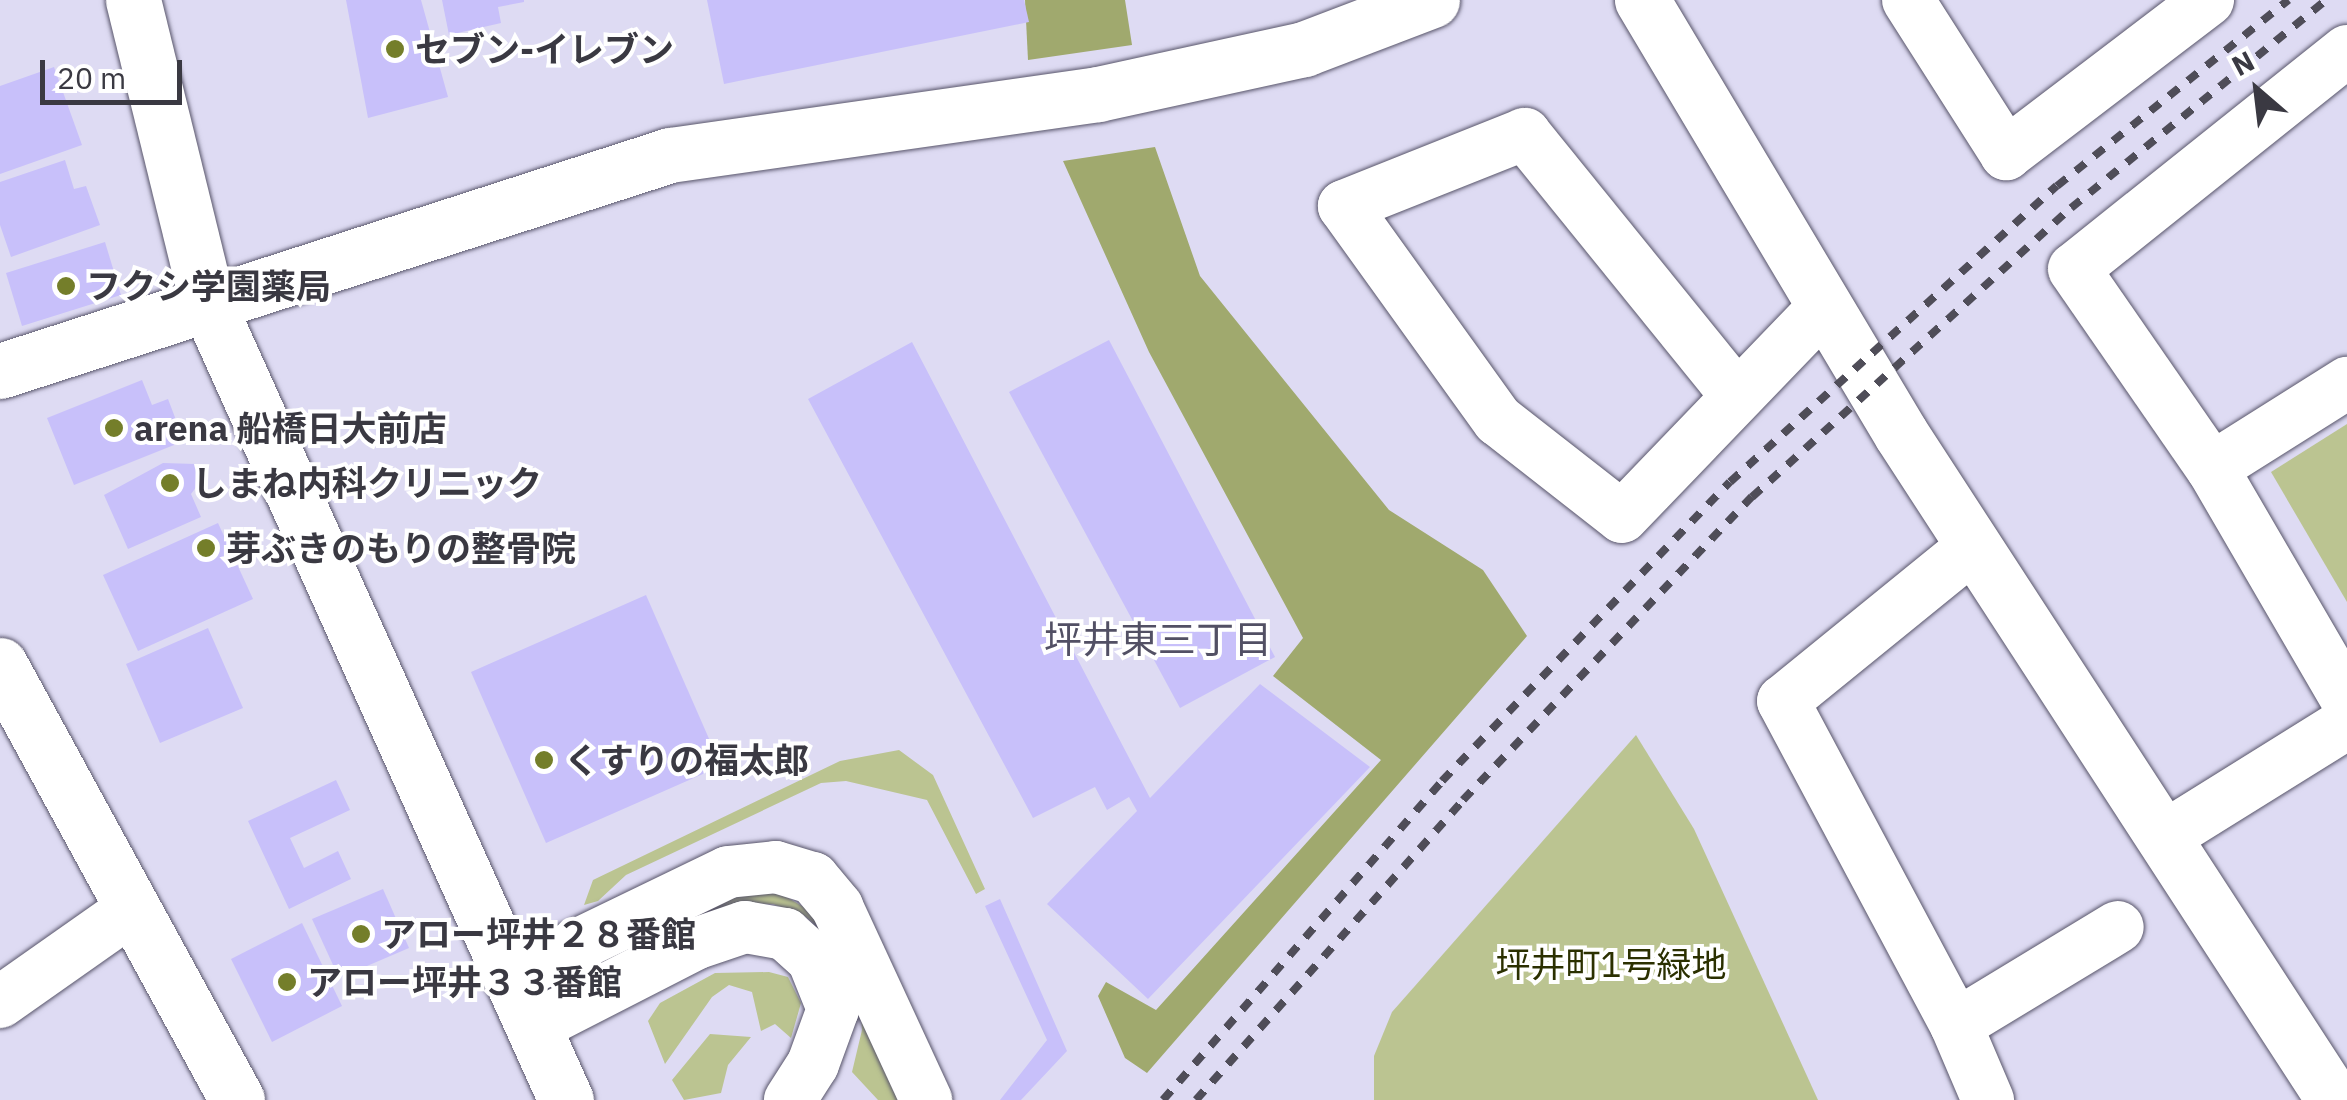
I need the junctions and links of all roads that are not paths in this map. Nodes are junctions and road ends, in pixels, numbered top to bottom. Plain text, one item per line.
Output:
1 (133, 0) edge
2 (1432, 0) edge
3 (1642, 0) edge
4 (1908, 0) edge
5 (2208, 0) edge
6 (2347, 50) edge
7 (207, 302) junction
8 (1824, 306) junction
9 (0, 370) edge
10 (2347, 382) edge
11 (1736, 395) junction
12 (2212, 468) junction
13 (1974, 546) junction
14 (0, 665) edge
15 (2347, 700) edge
16 (2347, 723) edge
17 (2164, 837) junction
18 (132, 910) junction
19 (2118, 927) dead end
20 (509, 978) junction
21 (0, 1002) edge
22 (1956, 1025) junction
23 (533, 1027) junction
24 (2321, 1096) edge
25 (236, 1100) edge
26 (566, 1100) edge
27 (790, 1100) edge
28 (926, 1100) edge
29 (1988, 1100) edge

1 - 7 street
2 - 7 street
3 - 8 street
4 - 5 street
6 - 12 street
7 - 9 street
7 - 20 street
8 - 11 street
8 - 13 street
10 - 12 street
11 - 11 street
12 - 15 street
13 - 17 street
13 - 22 street
14 - 18 street
16 - 17 street
17 - 24 street
18 - 21 street
18 - 25 street
19 - 22 street
20 - 23 street
20 - 28 street
22 - 29 street
23 - 26 street
23 - 27 street

